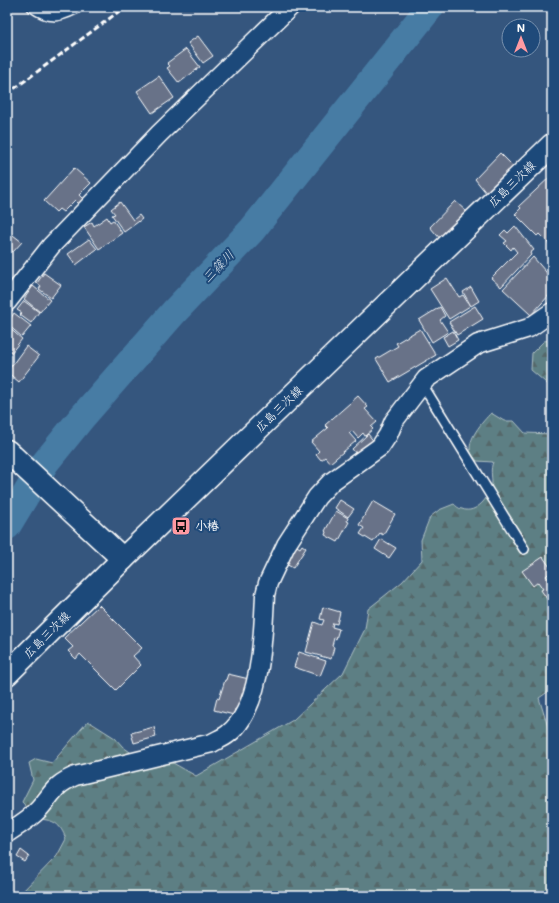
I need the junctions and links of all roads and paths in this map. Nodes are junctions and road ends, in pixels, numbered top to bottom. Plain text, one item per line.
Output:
1 (32, 7) edge
2 (290, 7) edge
3 (76, 9) dead end
4 (552, 145) edge
5 (7, 302) edge
6 (552, 312) edge
7 (422, 384) junction
8 (7, 451) edge
9 (524, 549) dead end
10 (123, 559) junction
11 (7, 674) edge
12 (7, 833) edge

1 - 3 lane
2 - 5 street
4 - 10 main road, 広島三次線
6 - 7 street
7 - 9 lane
7 - 12 street
8 - 10 main road
10 - 11 main road, 広島三次線

